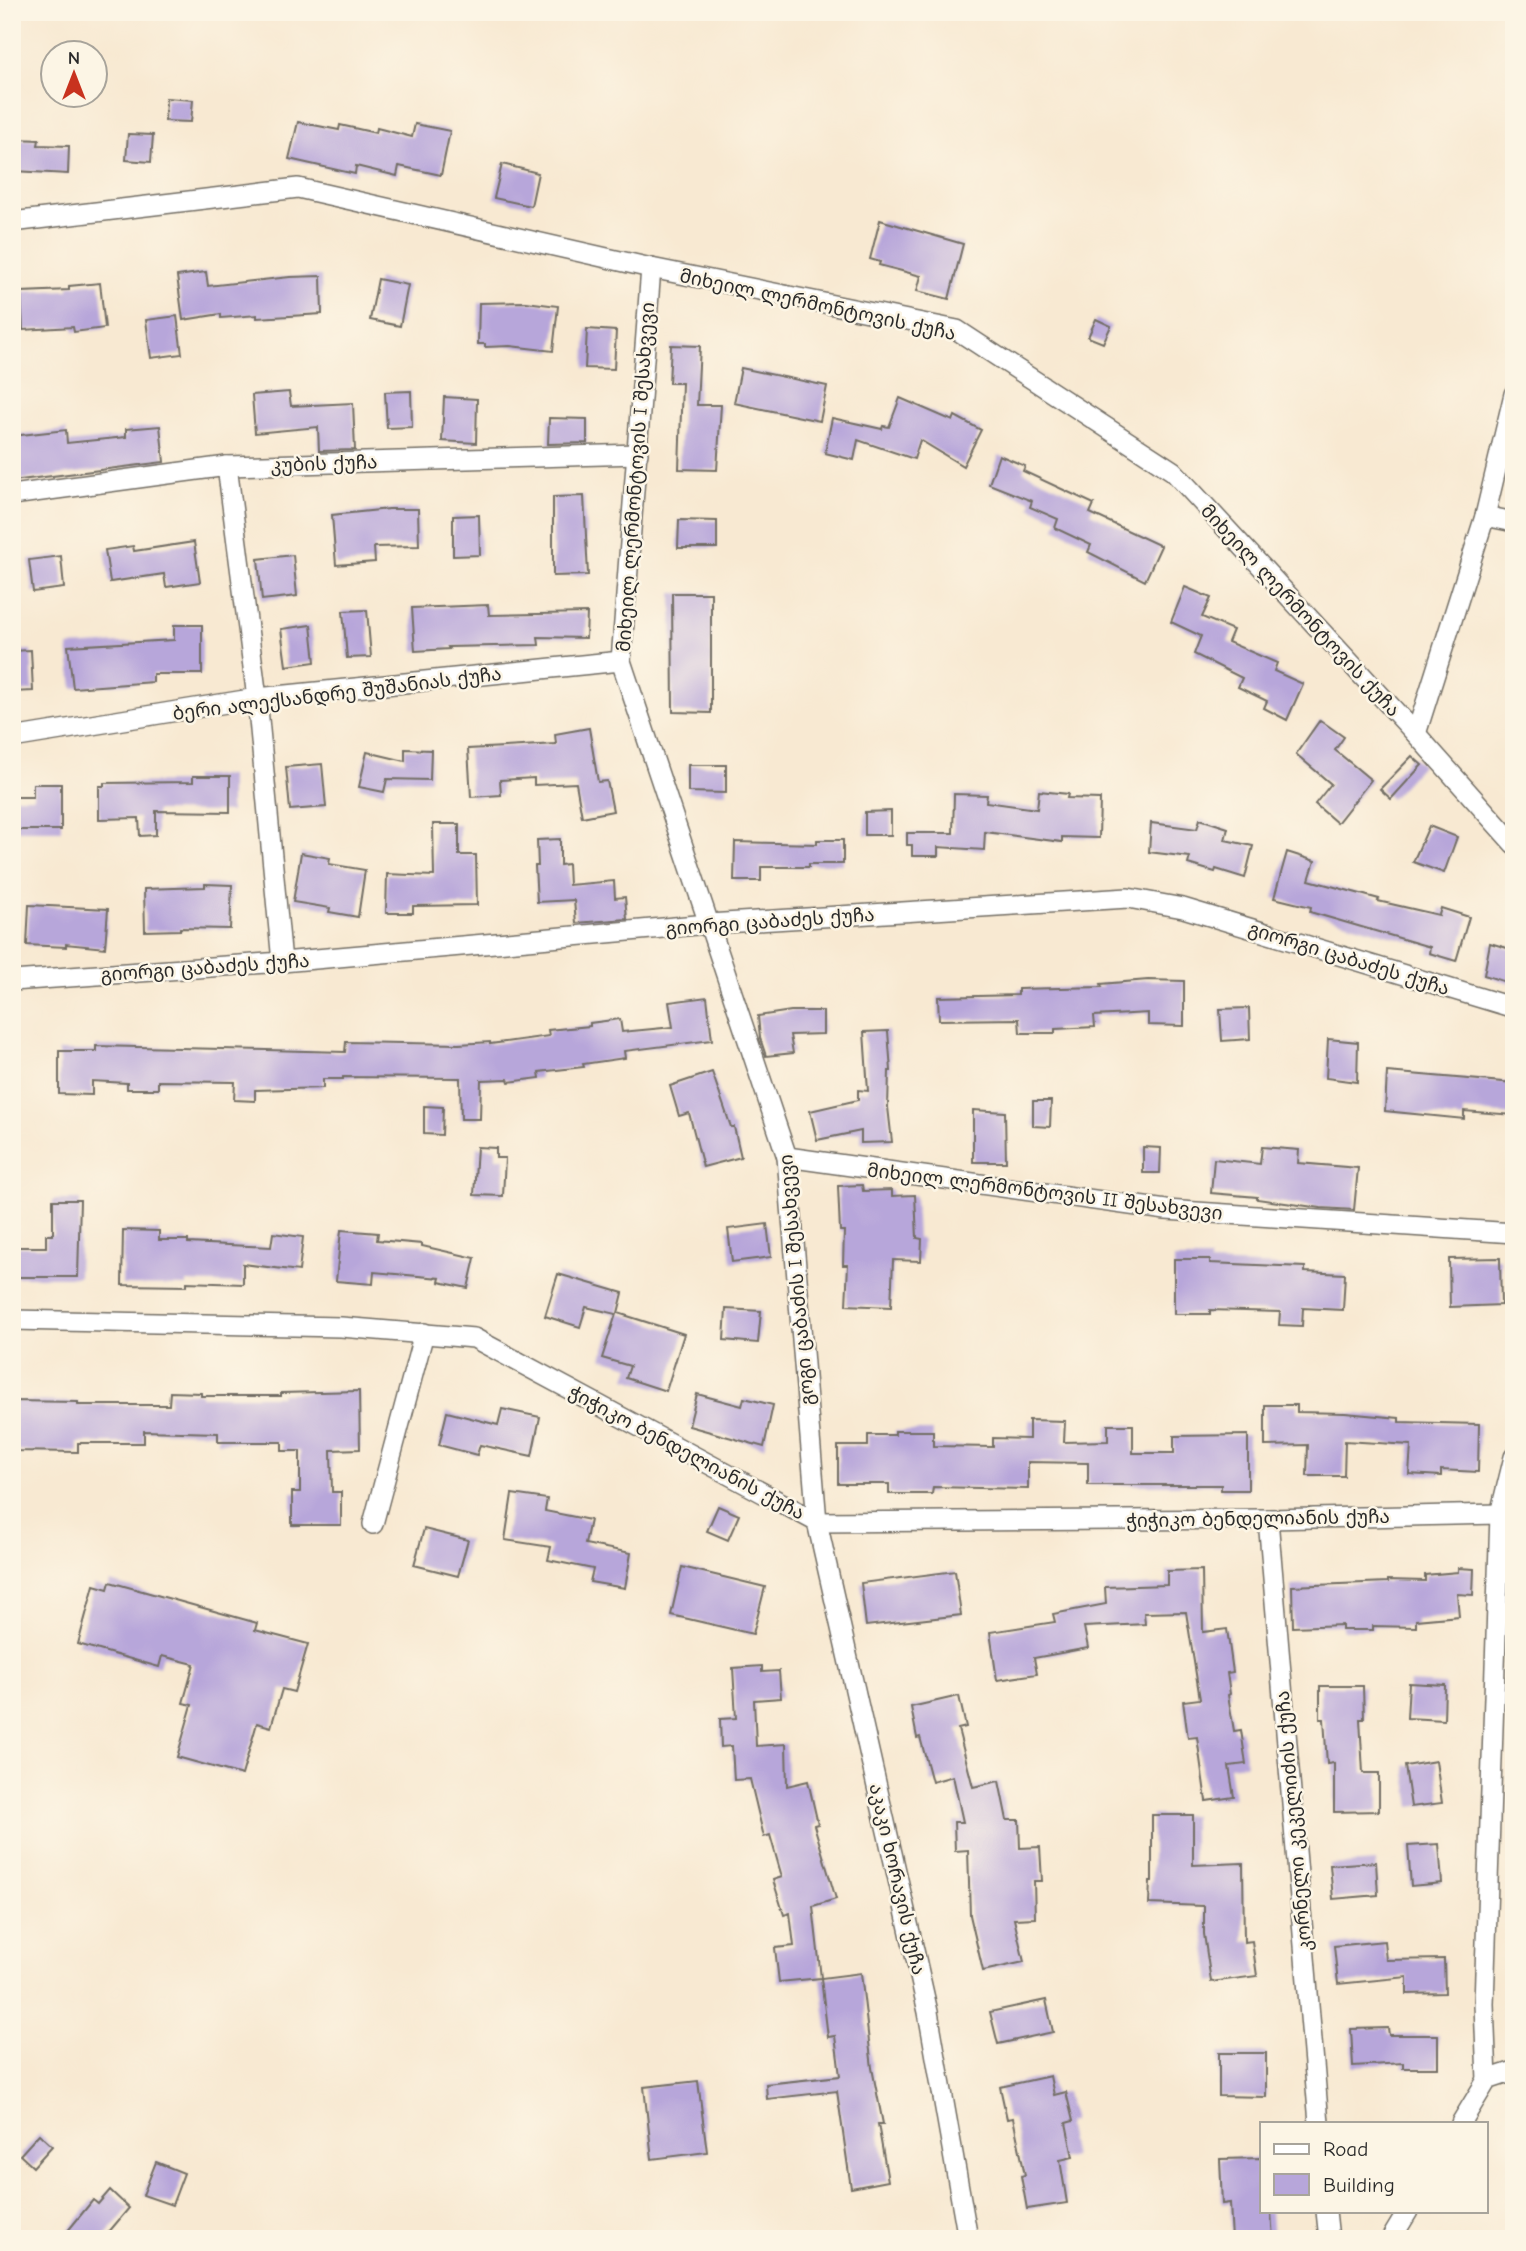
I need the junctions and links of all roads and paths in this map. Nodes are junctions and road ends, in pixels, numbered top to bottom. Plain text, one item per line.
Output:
1 (12, 222) edge
2 (651, 268) junction
3 (1514, 394) edge
4 (638, 454) junction
5 (227, 466) junction
6 (12, 495) edge
7 (1485, 516) junction
8 (1514, 522) edge
9 (621, 661) junction
10 (257, 698) junction
11 (1416, 734) junction
12 (12, 738) edge
13 (1514, 844) edge
14 (708, 924) junction
15 (282, 962) junction
16 (12, 981) edge
17 (1514, 1008) edge
18 (787, 1157) junction
19 (1514, 1233) edge
20 (12, 1321) edge
21 (424, 1333) junction
22 (1514, 1457) edge
23 (1500, 1514) junction
24 (1268, 1519) junction
25 (817, 1522) junction
26 (373, 1524) dead end
27 (1514, 2071) edge
28 (1487, 2080) junction
29 (1319, 2122) edge
30 (1462, 2122) edge
31 (1326, 2212) edge
32 (1407, 2212) edge
33 (968, 2239) edge
34 (1329, 2239) edge
35 (1391, 2239) edge

1 - 2 street, მიხეილ ლერმონტოვის ქუჩა
2 - 4 street, მიხეილ ლერმონტოვის I შესახვევი
2 - 11 street, მიხეილ ლერმონტოვის ქუჩა
3 - 7 street
4 - 5 street, კუბის ქუჩა
4 - 9 street, მიხეილ ლერმონტოვის I შესახვევი
5 - 6 street, კუბის ქუჩა
5 - 10 street
7 - 8 street
7 - 11 street
9 - 10 street, ბერი ალექსანდრე შუშანიას ქუჩა
9 - 14 street, მიხეილ ლერმონტოვის I შესახვევი
10 - 12 street, ბერი ალექსანდრე შუშანიას ქუჩა
10 - 15 street
11 - 13 street, მიხეილ ლერმონტოვის ქუჩა
14 - 15 street, გიორგი ცაბაძეს ქუჩა
14 - 17 street, გიორგი ცაბაძეს ქუჩა
14 - 18 street, გოგი ცაბაძის I შესახვევი
15 - 16 street, გიორგი ცაბაძეს ქუჩა
18 - 19 street, მიხეილ ლერმონტოვის II შესახვევი
18 - 25 street, გოგი ცაბაძის I შესახვევი
20 - 21 street, ჭიჭიკო ბენდელიანის ქუჩა
21 - 25 street, ჭიჭიკო ბენდელიანის ქუჩა
21 - 26 street
22 - 23 street
23 - 24 street, ჭიჭიკო ბენდელიანის ქუჩა
23 - 28 street
24 - 25 street, ჭიჭიკო ბენდელიანის ქუჩა
24 - 29 street, კორნელი კეკელიძის ქუჩა
25 - 33 street, აკაკი ხორავის ქუჩა
27 - 28 street
28 - 30 street
31 - 34 street
32 - 35 street

